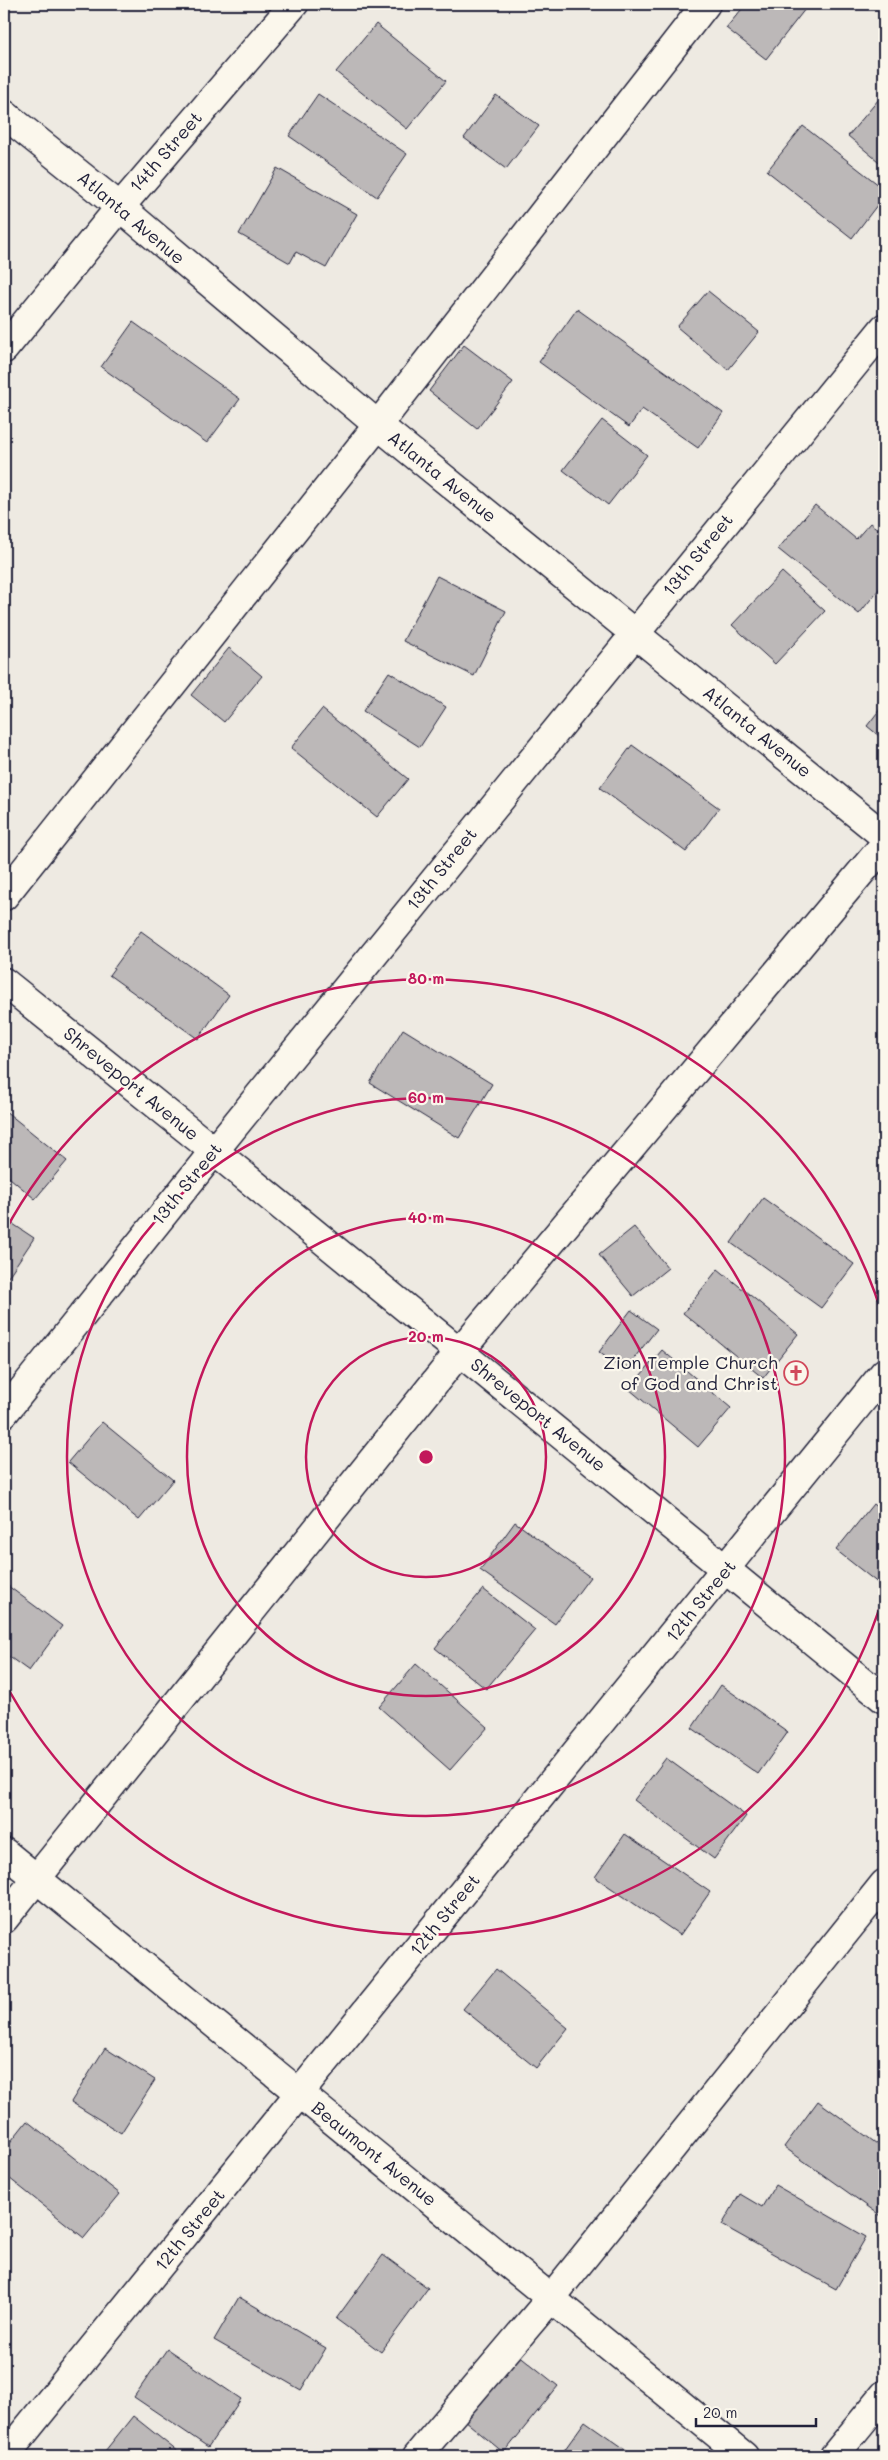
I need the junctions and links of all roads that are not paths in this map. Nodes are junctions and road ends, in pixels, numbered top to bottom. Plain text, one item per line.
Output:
1 (294, 4) edge
2 (706, 4) edge
3 (4, 114) edge
4 (120, 207) junction
5 (884, 328) edge
6 (4, 349) edge
7 (378, 425) junction
8 (634, 633) junction
9 (884, 836) edge
10 (884, 845) edge
11 (4, 896) edge
12 (4, 982) edge
13 (214, 1151) junction
14 (460, 1352) junction
15 (884, 1373) edge
16 (4, 1413) edge
17 (726, 1569) junction
18 (884, 1699) edge
19 (4, 1852) edge
20 (36, 1878) junction
21 (884, 1884) edge
22 (4, 1919) edge
23 (300, 2094) junction
24 (551, 2298) junction
25 (884, 2395) edge
26 (5, 2456) edge
27 (417, 2456) edge
28 (744, 2456) edge
29 (834, 2456) edge

1 - 4 street, 14th Street
2 - 7 street
3 - 4 street, Atlanta Avenue
4 - 6 street, 14th Street
4 - 7 street, Atlanta Avenue
5 - 8 street, 13th Street
7 - 8 street, Atlanta Avenue
7 - 11 street
8 - 9 street, Atlanta Avenue
8 - 13 street, 13th Street
10 - 14 street
12 - 13 street, Shreveport Avenue
13 - 14 street, Shreveport Avenue
13 - 16 street, 13th Street
14 - 17 street, Shreveport Avenue
14 - 20 street
15 - 17 street, 12th Street
17 - 18 street, Shreveport Avenue
17 - 23 street, 12th Street
19 - 20 street, Beaumont Avenue
20 - 22 street
20 - 23 street, Beaumont Avenue
21 - 24 street
23 - 24 street, Beaumont Avenue
23 - 26 street, 12th Street
24 - 27 street
24 - 28 street, Beaumont Avenue
25 - 29 street

